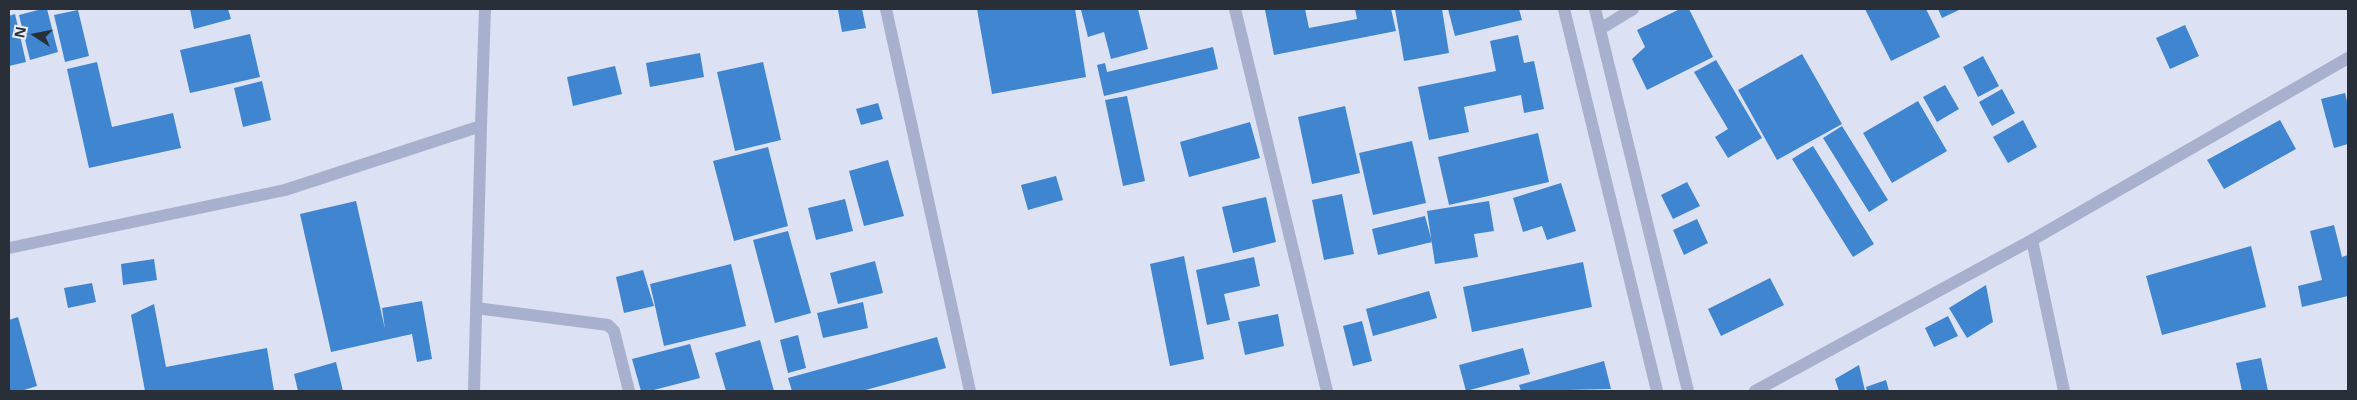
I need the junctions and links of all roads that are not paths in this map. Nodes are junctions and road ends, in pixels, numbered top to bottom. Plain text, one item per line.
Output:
1 (485, 9) edge
2 (886, 9) edge
3 (1235, 9) edge
4 (1564, 9) edge
5 (1595, 9) edge
6 (1633, 9) edge
7 (1600, 29) junction
8 (2348, 58) edge
9 (482, 126) junction
10 (2032, 240) junction
11 (9, 248) edge
12 (476, 308) junction
13 (474, 391) edge
14 (628, 391) edge
15 (970, 391) edge
16 (1327, 391) edge
17 (1657, 391) edge
18 (1688, 391) edge
19 (1755, 391) edge
20 (2064, 391) edge

1 - 9 street
2 - 15 street
3 - 16 street
4 - 17 street
5 - 7 street
6 - 7 street
7 - 18 street
8 - 10 street
9 - 11 street
9 - 12 street
10 - 19 street
10 - 20 street
12 - 13 street
12 - 14 street

